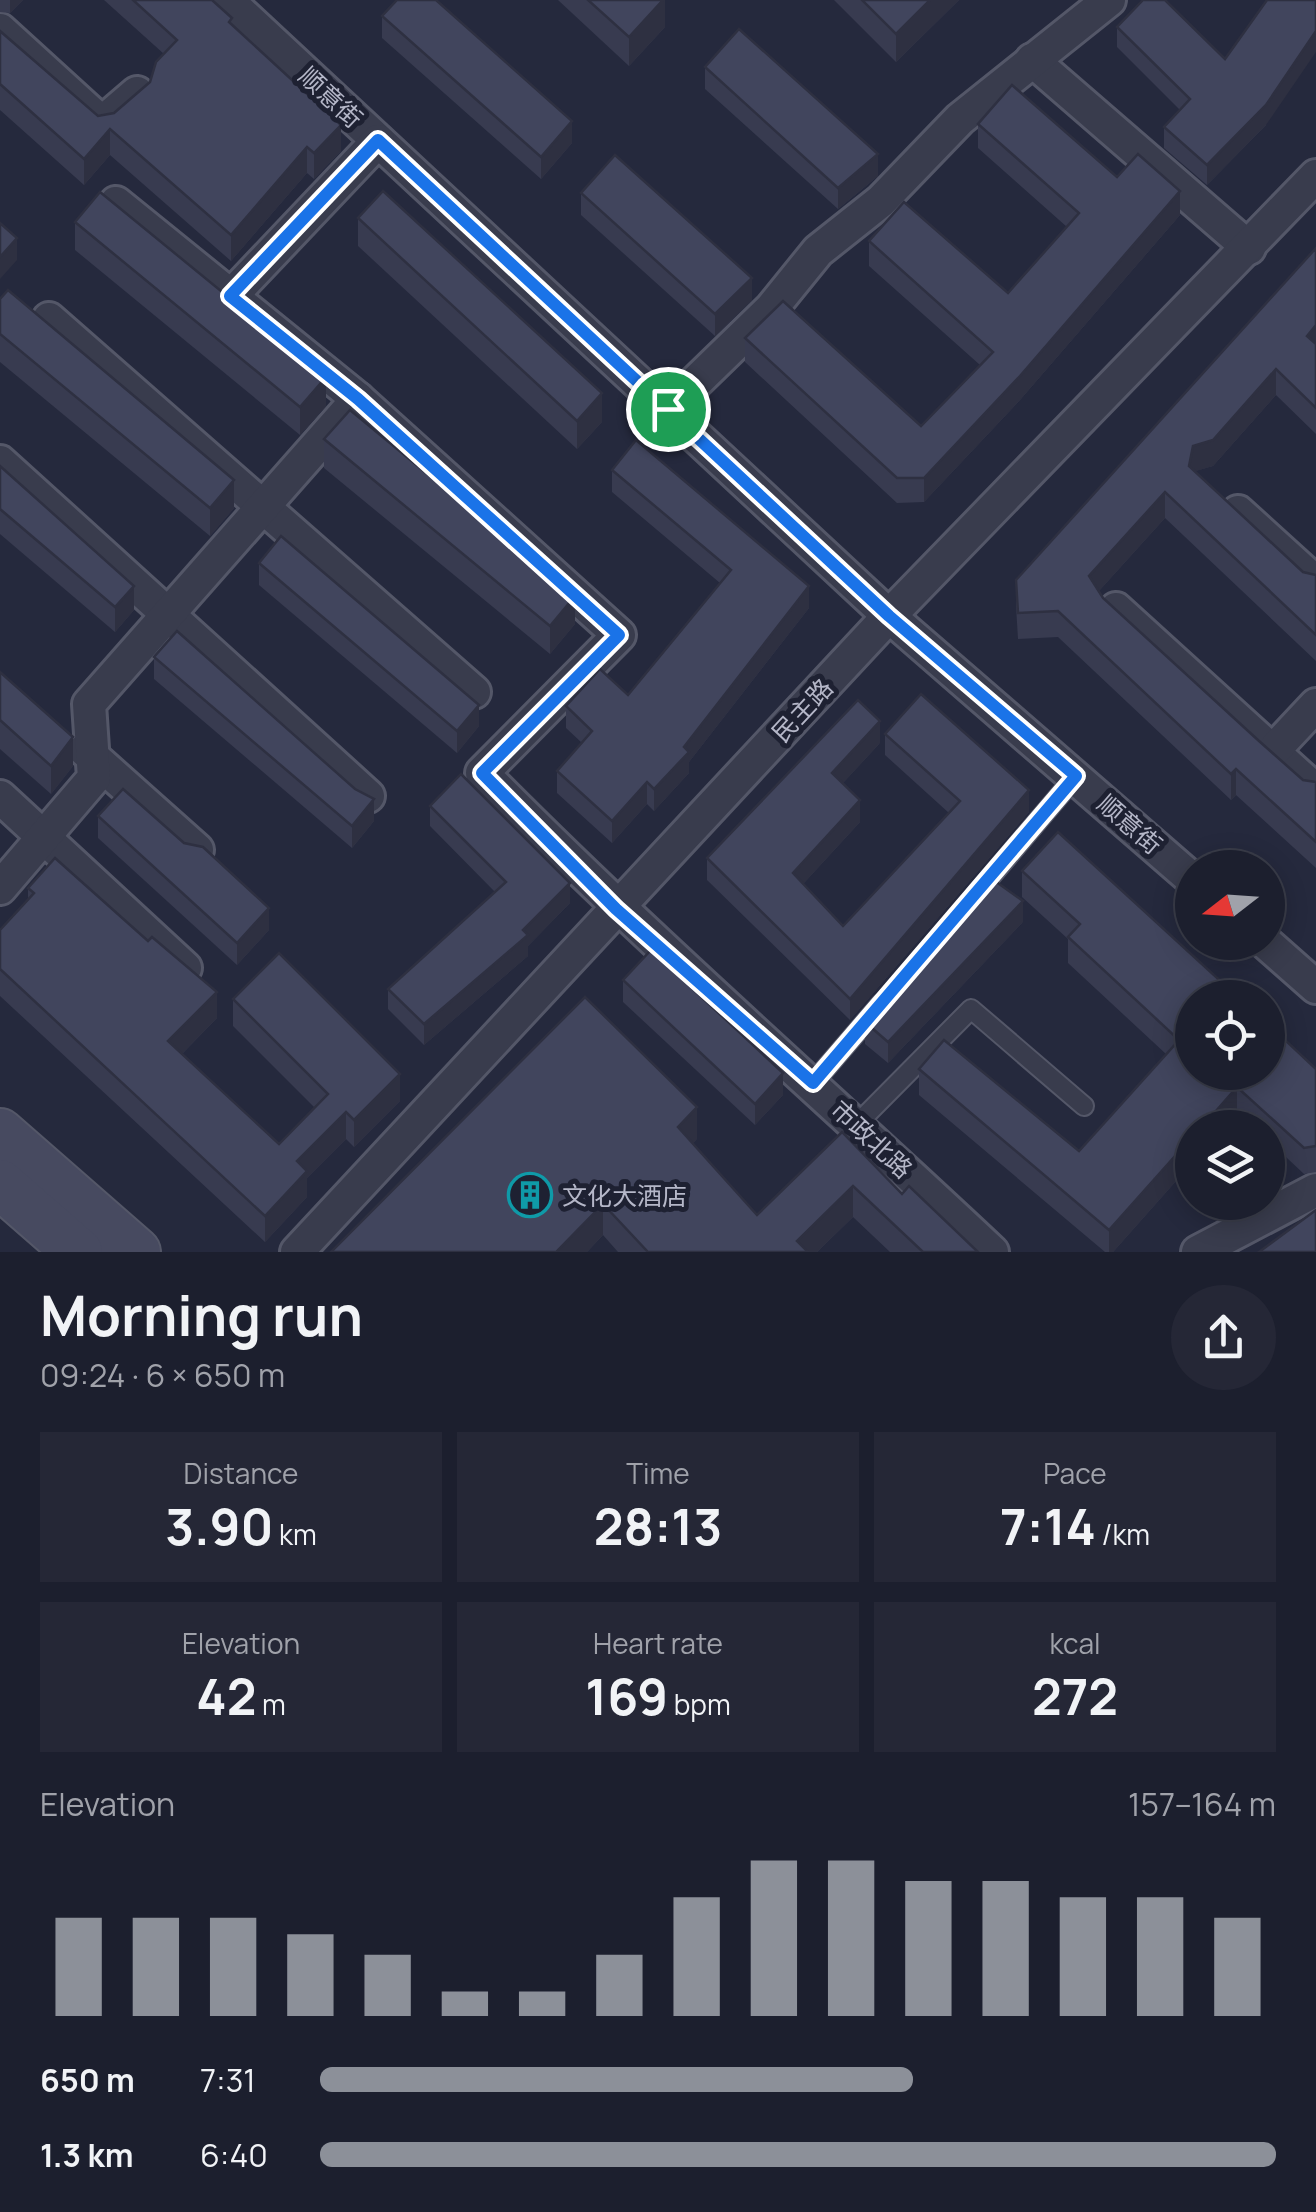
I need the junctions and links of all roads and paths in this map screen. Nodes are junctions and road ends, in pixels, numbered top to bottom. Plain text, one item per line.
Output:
1 (227, 0) edge
2 (1108, 0) edge
3 (0, 30) edge
4 (1032, 60) junction
5 (137, 93) edge
6 (378, 140) junction
7 (1316, 176) edge
8 (116, 203) edge
9 (1248, 248) junction
10 (230, 296) junction
11 (50, 319) edge
12 (358, 399) junction
13 (668, 409) junction
14 (0, 462) edge
15 (1208, 486) edge
16 (263, 507) junction
17 (1316, 583) edge
18 (1116, 609) edge
19 (168, 614) junction
20 (889, 616) junction
21 (474, 692) dead end
22 (1316, 705) edge
23 (53, 720) edge
24 (1272, 752) junction
25 (93, 756) junction
26 (1076, 776) junction
27 (1316, 791) edge
28 (368, 796) edge
29 (0, 797) edge
30 (44, 837) junction
31 (197, 850) edge
32 (1175, 863) edge
33 (0, 888) edge
34 (965, 906) edge
35 (616, 909) junction
36 (1285, 960) edge
37 (203, 984) edge
38 (1316, 987) edge
39 (889, 994) edge
40 (813, 1083) junction
41 (1084, 1106) dead end
42 (857, 1124) junction
43 (0, 1134) edge
44 (0, 1184) edge
45 (1316, 1190) edge
46 (78, 1252) edge
47 (136, 1252) edge
48 (297, 1252) edge
49 (992, 1252) edge
50 (1198, 1252) edge

1 - 6 street, 顺意街
2 - 4 street
3 - 5 street
4 - 9 street
4 - 13 street
6 - 10 street
6 - 13 street, 顺意街
7 - 9 street, 民主路
8 - 10 street
9 - 20 street, 民主路
10 - 12 street
11 - 16 street
12 - 16 street
12 - 35 street, 市政北路
13 - 20 street, 顺意街
14 - 19 street
15 - 17 street
16 - 19 street
16 - 21 street
18 - 24 street
19 - 25 street
19 - 28 street
20 - 26 street, 顺意街
20 - 35 street, 民主路
22 - 24 street
23 - 25 street
24 - 27 street
25 - 30 street
25 - 31 street
26 - 32 street, 顺意街
26 - 34 lane
29 - 30 street
30 - 33 street
30 - 37 street
35 - 40 street, 市政北路
35 - 48 street, 民主路
36 - 38 street
39 - 40 lane
40 - 42 street, 市政北路
41 - 42 lane
42 - 49 street, 市政北路
43 - 47 street
44 - 46 street
45 - 50 street

